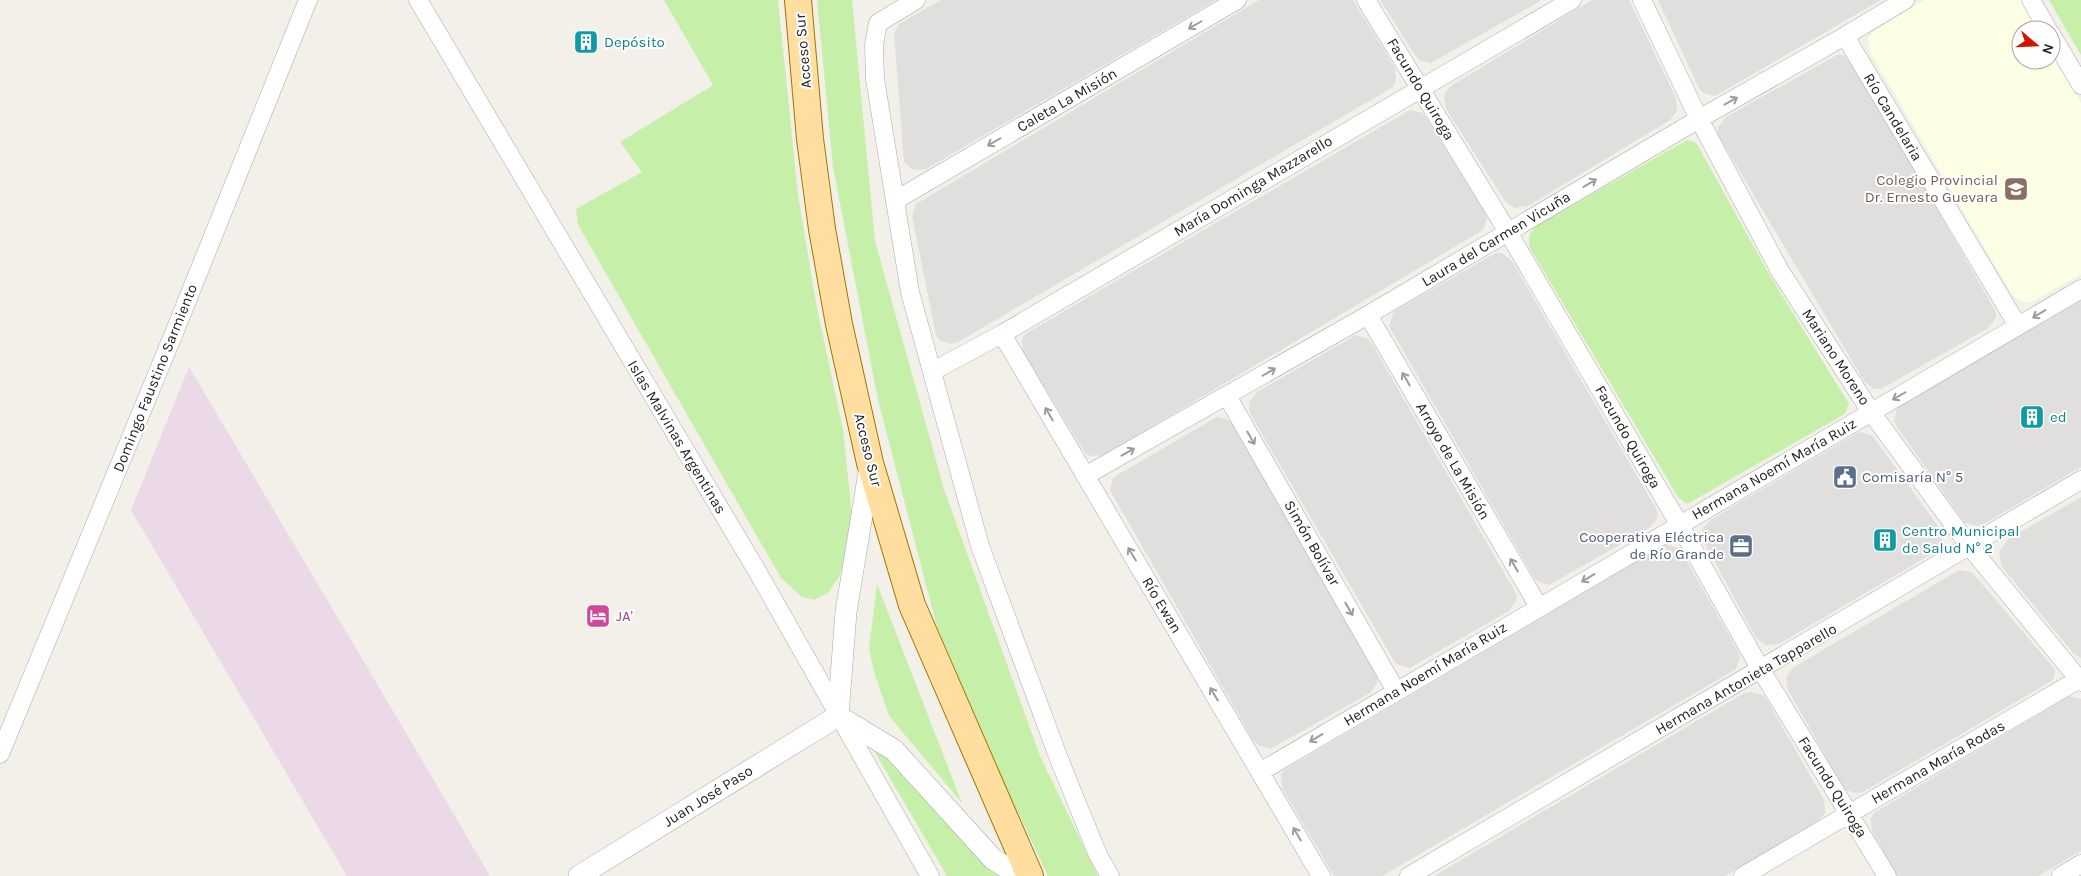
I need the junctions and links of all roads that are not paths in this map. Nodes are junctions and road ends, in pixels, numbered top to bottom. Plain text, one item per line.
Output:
1 (308, 0) edge
2 (418, 0) edge
3 (798, 0) edge
4 (916, 0) edge
5 (1237, 0) edge
6 (1366, 0) edge
7 (1572, 0) edge
8 (1642, 0) edge
9 (1905, 0) edge
10 (2030, 0) edge
11 (2042, 20) edge
12 (1845, 36) junction
13 (2061, 51) edge
14 (2081, 85) edge
15 (1419, 88) junction
16 (1699, 118) junction
17 (896, 200) junction
18 (1508, 232) junction
19 (2081, 289) edge
20 (1368, 315) junction
21 (2018, 326) junction
22 (1002, 334) junction
23 (933, 371) junction
24 (1227, 396) junction
25 (1871, 412) junction
26 (870, 463) junction
27 (1085, 476) junction
28 (2081, 480) edge
29 (1679, 524) junction
30 (1970, 547) junction
31 (1539, 607) junction
32 (1761, 670) junction
33 (2080, 680) edge
34 (1396, 691) junction
35 (838, 716) junction
36 (0, 754) edge
37 (1260, 772) junction
38 (1850, 813) junction
39 (2081, 864) edge
40 (579, 876) edge
41 (930, 876) edge
42 (1020, 876) edge
43 (1030, 876) edge
44 (1110, 876) edge
45 (1321, 876) edge
46 (1410, 876) edge
47 (1743, 876) edge
48 (1887, 876) edge
49 (2061, 876) edge

1 - 36 street, Domingo Faustino Sarmiento
2 - 35 street, Islas Malvinas Argentinas
3 - 26 main road, Acceso Sur
4 - 17 street
5 -> 17 street, Caleta La Misión
6 - 15 street, Facundo Quiroga
7 - 15 street, María Dominga Mazzarello
8 - 16 street, Mariano Moreno
9 - 12 street, Laura del Carmen Vicuña
10 - 11 street
16 -> 12 street, Laura del Carmen Vicuña
12 - 21 street, Río Candelaria
13 - 14 street
15 - 18 street, Facundo Quiroga
15 - 22 street, María Dominga Mazzarello
18 -> 16 street, Laura del Carmen Vicuña
16 - 25 street, Mariano Moreno
17 - 23 street
18 - 20 street, Laura del Carmen Vicuña
18 - 29 street, Facundo Quiroga
19 -> 21 street, Hermana Noemí María Ruiz
24 -> 20 street, Laura del Carmen Vicuña
31 -> 20 street, Arroyo de La Misión
21 -> 25 street, Hermana Noemí María Ruiz
22 - 23 street, María Dominga Mazzarello
27 -> 22 street, Río Ewan
23 - 44 street
27 -> 24 street, Laura del Carmen Vicuña
24 -> 34 street, Simón Bolívar
25 - 29 street, Hermana Noemí María Ruiz
25 - 30 street, Mariano Moreno
26 - 35 street
26 - 43 main road, Acceso Sur
37 -> 27 street, Río Ewan
28 - 30 street, Hermana Antonieta Tapparello
29 -> 31 street, Hermana Noemí María Ruiz
29 - 32 street, Facundo Quiroga
30 - 32 street, Hermana Antonieta Tapparello
30 - 33 street, Mariano Moreno
31 - 34 street, Hermana Noemí María Ruiz
32 - 38 street, Facundo Quiroga
32 - 46 street, Hermana Antonieta Tapparello
33 - 38 street, Hermana María Rodas
34 -> 37 street, Hermana Noemí María Ruiz
35 - 40 street, Juan José Paso
35 - 41 street, Islas Malvinas Argentinas
35 - 42 street
45 -> 37 street, Río Ewan
38 - 47 street, Hermana María Rodas
38 - 48 street, Facundo Quiroga
39 - 49 street

